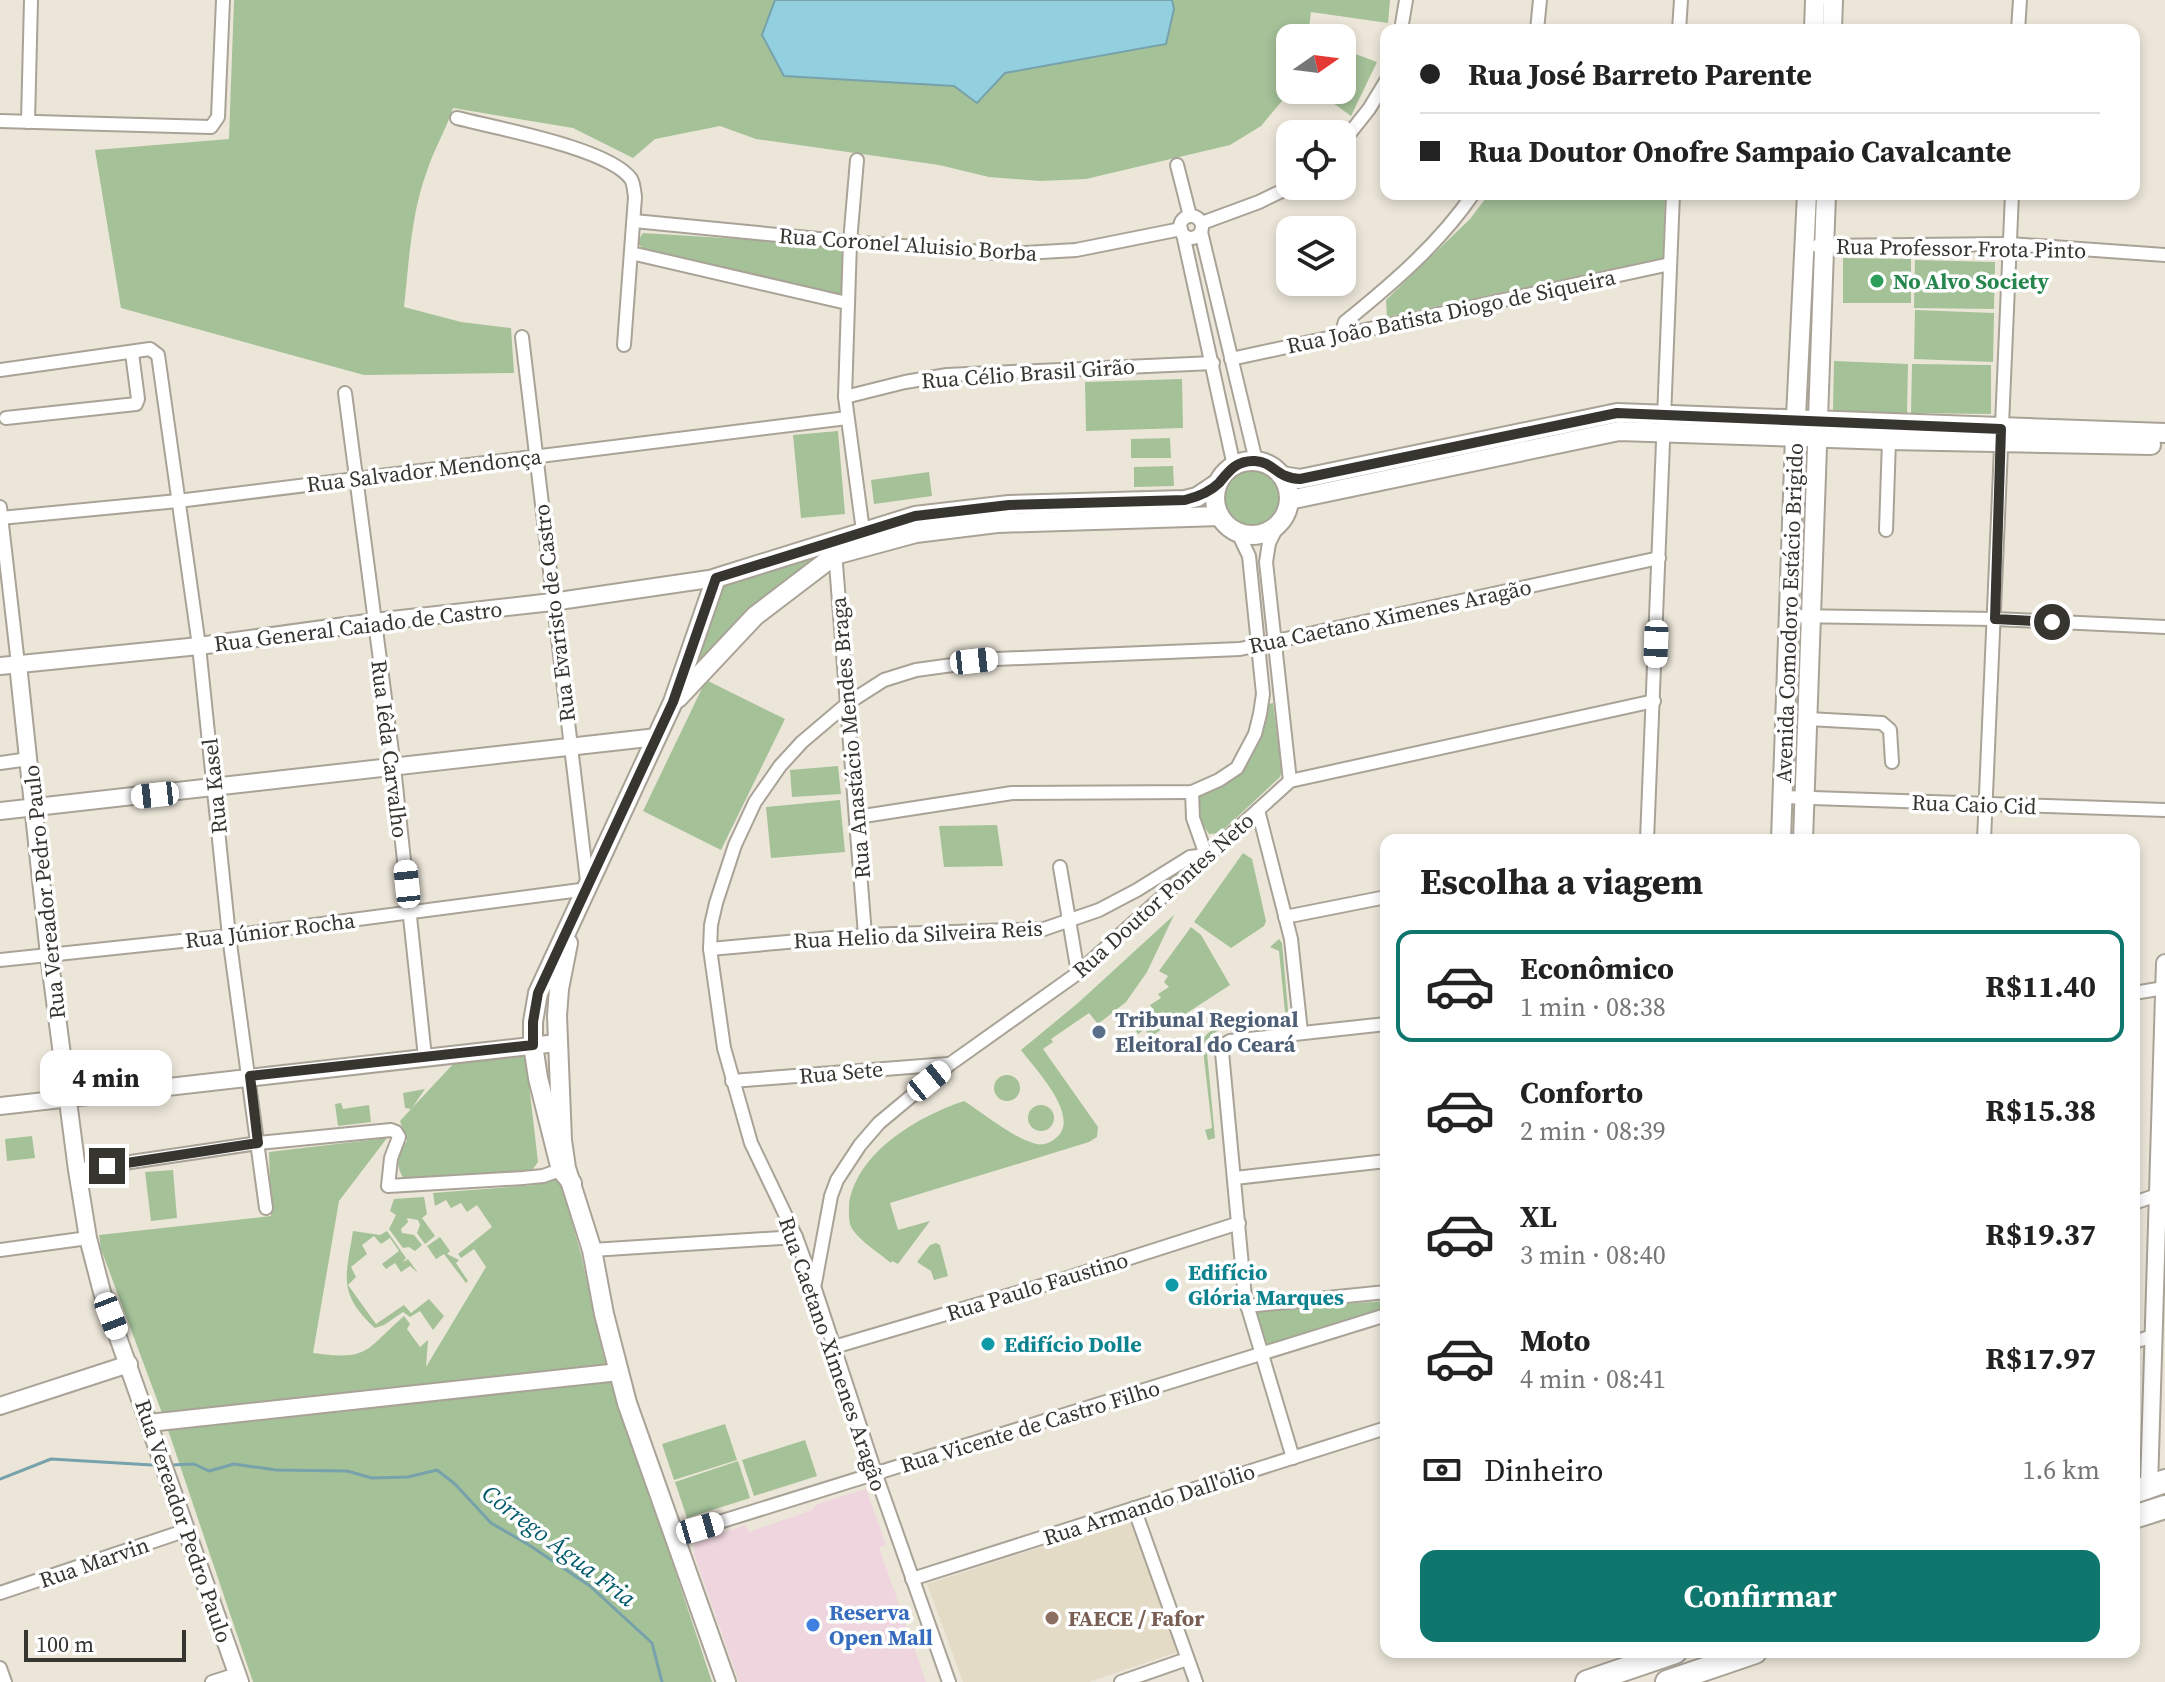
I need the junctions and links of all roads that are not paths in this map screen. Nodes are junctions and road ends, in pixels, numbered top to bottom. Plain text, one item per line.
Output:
1 (31, 0) edge
2 (223, 0) edge
3 (1406, 0) edge
4 (1540, 0) edge
5 (1681, 0) edge
6 (1815, 0) edge
7 (1833, 0) edge
8 (2020, 0) edge
9 (1402, 24) edge
10 (1538, 24) edge
11 (1679, 24) edge
12 (1814, 24) edge
13 (1832, 24) edge
14 (2018, 24) edge
15 (1380, 91) edge
16 (457, 118) dead end
17 (0, 121) edge
18 (28, 122) junction
19 (1356, 125) edge
20 (857, 160) dead end
21 (1177, 165) dead end
22 (1276, 194) edge
23 (1469, 200) edge
24 (1673, 200) edge
25 (1808, 200) edge
26 (1825, 200) edge
27 (2012, 200) edge
28 (634, 221) junction
29 (1198, 224) junction
30 (1182, 232) junction
31 (850, 242) junction
32 (2010, 244) junction
33 (1814, 246) junction
34 (631, 253) junction
35 (2165, 255) edge
36 (1670, 264) junction
37 (847, 303) junction
38 (1224, 328) junction
39 (1206, 332) junction
40 (1341, 334) junction
41 (522, 337) dead end
42 (624, 345) dead end
43 (132, 353) junction
44 (1231, 359) junction
45 (1213, 363) junction
46 (0, 370) edge
47 (345, 393) dead end
48 (845, 397) junction
49 (1242, 401) junction
50 (1222, 406) junction
51 (6, 418) dead end
52 (847, 418) junction
53 (1663, 422) junction
54 (1795, 428) junction
55 (1818, 429) junction
56 (2165, 433) edge
57 (2001, 435) junction
58 (1889, 440) junction
59 (2165, 445) edge
60 (536, 455) junction
61 (1440, 458) junction
62 (1256, 461) junction
63 (1234, 466) junction
64 (1282, 476) junction
65 (354, 479) junction
66 (1218, 483) junction
67 (1289, 500) junction
68 (178, 501) junction
69 (1114, 511) junction
70 (0, 515) edge
71 (1220, 516) junction
72 (959, 519) junction
73 (1278, 525) junction
74 (1886, 530) dead end
75 (863, 531) junction
76 (1238, 533) junction
77 (834, 548) junction
78 (1659, 558) junction
79 (716, 578) junction
80 (552, 602) junction
81 (1790, 616) junction
82 (1813, 616) junction
83 (1995, 619) junction
84 (374, 622) junction
85 (2165, 627) edge
86 (1276, 642) junction
87 (199, 646) junction
88 (1259, 646) junction
89 (18, 664) junction
90 (0, 666) edge
91 (1279, 692) junction
92 (1263, 694) junction
93 (1654, 701) junction
94 (673, 702) junction
95 (848, 703) junction
96 (1808, 719) junction
97 (657, 737) junction
98 (571, 747) junction
99 (29, 759) junction
100 (1892, 762) dead end
101 (0, 763) edge
102 (394, 767) junction
103 (1290, 781) junction
104 (214, 789) junction
105 (1192, 792) junction
106 (1783, 797) junction
107 (1805, 798) junction
108 (1985, 804) junction
109 (35, 806) junction
110 (1258, 810) junction
111 (2165, 810) edge
112 (0, 811) edge
113 (857, 817) junction
114 (1647, 834) edge
115 (1781, 834) edge
116 (1803, 834) edge
117 (1984, 834) edge
118 (1206, 855) junction
119 (1060, 867) dead end
120 (588, 889) junction
121 (1380, 898) edge
122 (410, 913) junction
123 (1285, 917) junction
124 (1070, 921) junction
125 (572, 925) junction
126 (865, 935) junction
127 (229, 936) junction
128 (710, 949) junction
129 (49, 955) junction
130 (0, 960) edge
131 (2165, 963) edge
132 (1078, 973) junction
133 (2164, 988) edge
134 (2140, 992) edge
135 (1380, 1025) edge
136 (2164, 1030) edge
137 (1301, 1032) junction
138 (557, 1043) junction
139 (533, 1045) junction
140 (425, 1057) junction
141 (950, 1064) junction
142 (250, 1076) junction
143 (732, 1081) junction
144 (69, 1098) junction
145 (0, 1106) edge
146 (258, 1143) junction
147 (1380, 1162) edge
148 (77, 1170) junction
149 (566, 1174) junction
150 (1235, 1178) junction
151 (2157, 1195) junction
152 (2140, 1201) edge
153 (266, 1208) dead end
154 (1239, 1223) junction
155 (796, 1237) junction
156 (88, 1238) junction
157 (0, 1250) edge
158 (592, 1250) junction
159 (814, 1286) junction
160 (1380, 1293) edge
161 (1247, 1306) junction
162 (1380, 1317) edge
163 (2153, 1336) junction
164 (2140, 1340) edge
165 (834, 1347) junction
166 (1262, 1353) junction
167 (129, 1364) junction
168 (619, 1372) junction
169 (0, 1406) edge
170 (149, 1423) junction
171 (1380, 1430) edge
172 (1293, 1458) junction
173 (876, 1475) junction
174 (2149, 1486) edge
175 (2165, 1507) edge
176 (1134, 1508) junction
177 (2140, 1515) edge
178 (187, 1530) junction
179 (674, 1536) junction
180 (912, 1579) junction
181 (0, 1593) edge
182 (1654, 1658) edge
183 (1738, 1658) edge
184 (1187, 1659) junction
185 (0, 1668) edge
186 (239, 1678) edge
187 (1674, 1681) edge
188 (5, 1682) edge
189 (212, 1682) edge
190 (726, 1682) edge
191 (949, 1682) edge
192 (1121, 1682) edge
193 (1196, 1682) edge
194 (1587, 1682) edge

1 - 18 street
2 - 18 street
3 - 9 street
4 - 10 street
5 - 11 street
6 - 12 main road
7 - 13 main road
8 - 14 street
15 - 19 street
16 - 28 street
17 - 18 street
20 - 31 street
21 - 29 street
22 - 29 street
23 - 40 street
24 - 36 street
25 - 33 main road, Avenida Comodoro Estácio Brigido
26 - 33 main road, Avenida Comodoro Estácio Brigido
27 - 32 street
28 - 31 street, Rua Coronel Aluisio Borba
28 - 34 street
29 - 30 street
29 - 30 street, Rua Coronel Aluisio Borba
29 - 38 street
30 - 31 street, Rua Coronel Aluisio Borba
30 - 39 street
31 - 37 street
32 - 33 street, Rua Professor Frota Pinto
32 - 35 street, Rua Professor Frota Pinto
32 - 57 street
33 - 54 main road, Avenida Comodoro Estácio Brigido
33 - 55 main road, Avenida Comodoro Estácio Brigido
34 - 37 street
34 - 42 street
36 - 40 street, Rua João Batista Diogo de Siqueira
36 - 53 street
37 - 48 street
38 - 39 street
38 - 44 street
39 - 45 street
40 - 44 street, Rua João Batista Diogo de Siqueira
41 - 60 street, Rua Evaristo de Castro
43 - 46 street
43 - 51 street
43 - 68 street, Rua Kasel
44 - 49 street
45 - 48 street, Rua Célio Brasil Girão
45 - 50 street
47 - 65 street, Rua Iêda Carvalho
48 - 52 street
49 - 50 street
49 - 62 street
50 - 63 street
52 - 60 street, Rua Salvador Mendonça
52 - 75 street
53 - 54 main road
53 - 61 main road
53 - 78 street
54 - 55 main road
54 - 81 main road, Avenida Comodoro Estácio Brigido
55 - 57 main road
55 - 58 main road
55 - 82 main road, Avenida Comodoro Estácio Brigido
56 - 57 main road
57 - 58 main road
57 - 59 main road
57 - 83 street
58 - 74 street
60 - 65 street, Rua Salvador Mendonça
60 - 80 street, Rua Evaristo de Castro
61 - 64 main road
61 - 67 main road
62 - 63 main road
62 - 64 main road
63 - 66 main road
64 - 67 main road
65 - 68 street, Rua Salvador Mendonça
65 - 84 street, Rua Iêda Carvalho
66 - 69 main road
66 - 71 main road
67 - 73 main road
68 - 70 street, Rua Salvador Mendonça
68 - 87 street, Rua Kasel
69 - 71 main road
69 - 72 main road
70 - 89 street, Rua Vereador Pedro Paulo
71 - 76 main road
72 - 75 main road
72 - 77 main road
73 - 76 main road
73 - 86 street
75 - 77 main road
76 - 88 street
77 - 79 main road
77 - 94 main road
77 - 95 street, Rua Anastácio Mendes Braga
78 - 86 street, Rua Caetano Ximenes Aragão
78 - 93 street
79 - 80 street, Rua General Caiado de Castro
79 - 94 main road
80 - 84 street, Rua General Caiado de Castro
80 - 98 street, Rua Evaristo de Castro
81 - 82 street
81 - 106 main road, Avenida Comodoro Estácio Brigido
82 - 83 street
82 - 96 main road, Avenida Comodoro Estácio Brigido
83 - 85 street
83 - 108 street
84 - 87 street, Rua General Caiado de Castro
84 - 102 street, Rua Iêda Carvalho
86 - 88 street, Rua Caetano Ximenes Aragão
86 - 91 street
87 - 89 street, Rua General Caiado de Castro
87 - 104 street, Rua Kasel
88 - 92 street
88 - 95 street, Rua Caetano Ximenes Aragão
89 - 90 street, Rua General Caiado de Castro
89 - 99 street, Rua Vereador Pedro Paulo
91 - 92 street
91 - 103 street
92 - 105 street
93 - 103 street, Rua Doutor Pontes Neto
93 - 114 street
94 - 97 main road
95 - 113 street, Rua Anastácio Mendes Braga
95 - 128 street, Rua Caetano Ximenes Aragão
96 - 100 street
96 - 107 main road, Avenida Comodoro Estácio Brigido
97 - 98 street
97 - 120 main road
98 - 102 street
98 - 120 street, Rua Evaristo de Castro
99 - 101 street
99 - 109 street, Rua Vereador Pedro Paulo
102 - 104 street
102 - 122 street, Rua Iêda Carvalho
103 - 110 street, Rua Doutor Pontes Neto
104 - 109 street
104 - 127 street, Rua Kasel
105 - 113 street
105 - 118 street
106 - 107 street, Rua Caio Cid
106 - 115 main road, Avenida Comodoro Estácio Brigido
107 - 108 street, Rua Caio Cid
107 - 116 main road, Avenida Comodoro Estácio Brigido
108 - 111 street, Rua Caio Cid
108 - 117 street
109 - 112 street
109 - 129 street, Rua Vereador Pedro Paulo
110 - 118 street, Rua Doutor Pontes Neto
110 - 123 street
113 - 126 street, Rua Anastácio Mendes Braga
118 - 124 street, Rua Helio da Silveira Reis
118 - 132 street, Rua Doutor Pontes Neto
119 - 124 street
120 - 122 street, Rua Júnior Rocha
120 - 125 main road
121 - 123 street
122 - 127 street, Rua Júnior Rocha
122 - 140 street, Rua Iêda Carvalho
123 - 137 street
124 - 126 street, Rua Helio da Silveira Reis
124 - 132 street
125 - 138 main road
125 - 139 main road
126 - 128 street, Rua Helio da Silveira Reis
127 - 129 street, Rua Júnior Rocha
127 - 142 street, Rua Kasel
128 - 143 street, Rua Caetano Ximenes Aragão
129 - 130 street, Rua Júnior Rocha
129 - 144 street, Rua Vereador Pedro Paulo
131 - 133 street
132 - 141 street, Rua Doutor Pontes Neto
133 - 134 street
133 - 136 street
135 - 137 street
136 - 151 street
137 - 150 street
138 - 139 street
138 - 149 main road
139 - 140 street
139 - 149 main road
140 - 142 street
141 - 143 street, Rua Sete
141 - 159 street, Rua Doutor Pontes Neto
142 - 144 street
142 - 146 street, Rua Kasel
143 - 155 street, Rua Caetano Ximenes Aragão
144 - 145 street
144 - 148 street, Rua Vereador Pedro Paulo
146 - 148 street
146 - 149 street
146 - 153 street, Rua Kasel
147 - 150 street
148 - 156 street, Rua Vereador Pedro Paulo
149 - 158 main road
150 - 154 street
151 - 152 street
151 - 163 street
154 - 161 street
154 - 165 street, Rua Paulo Faustino
155 - 158 street
155 - 159 street, Rua Caetano Ximenes Aragão
156 - 157 street
156 - 167 street, Rua Vereador Pedro Paulo
158 - 168 main road
159 - 165 street, Rua Caetano Ximenes Aragão
160 - 161 street
161 - 166 street
162 - 166 street, Rua Vicente de Castro Filho
163 - 164 street
163 - 174 street
165 - 173 street, Rua Caetano Ximenes Aragão
166 - 172 street
166 - 173 street, Rua Vicente de Castro Filho
167 - 169 street
167 - 170 street, Rua Vereador Pedro Paulo
168 - 170 street
168 - 179 main road
170 - 178 street, Rua Vereador Pedro Paulo
171 - 172 street, Rua Armando Dall'olio
172 - 176 street, Rua Armando Dall'olio
173 - 179 street, Rua Vicente de Castro Filho
173 - 180 street, Rua Caetano Ximenes Aragão
175 - 177 highway
176 - 180 street, Rua Armando Dall'olio
176 - 184 street
178 - 181 street, Rua Marvin
178 - 186 street, Rua Vereador Pedro Paulo
179 - 190 main road
180 - 191 street, Rua Caetano Ximenes Aragão
182 - 194 highway
183 - 187 highway
184 - 192 street
184 - 193 street
185 - 188 street
186 - 189 street

